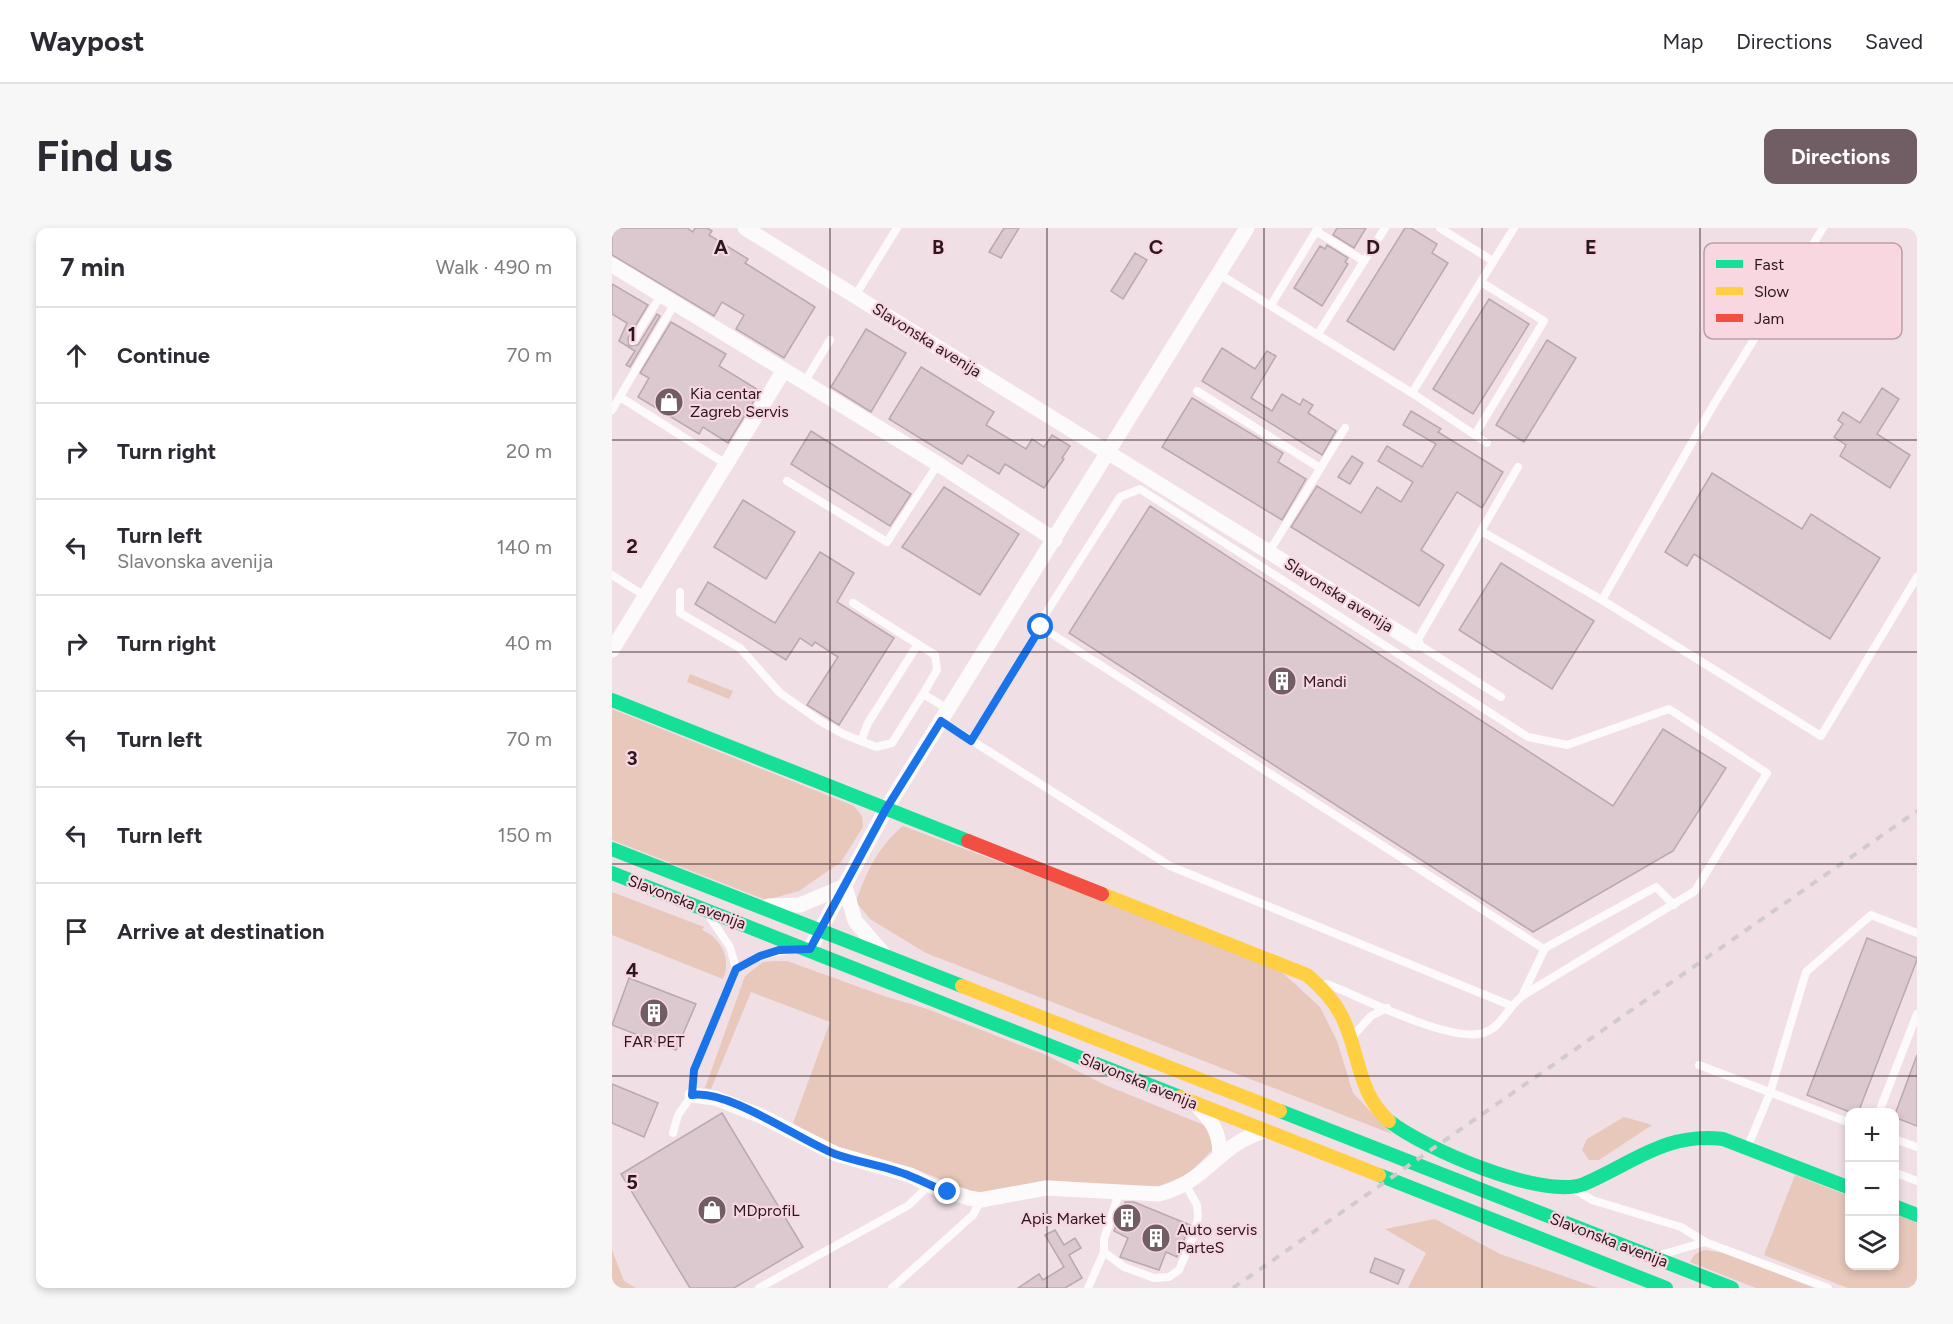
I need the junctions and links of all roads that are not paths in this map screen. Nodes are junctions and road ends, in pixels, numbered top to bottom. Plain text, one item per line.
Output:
1 (745, 228) edge
2 (897, 228) edge
3 (1247, 228) edge
4 (1385, 228) edge
5 (1440, 228) edge
6 (1514, 228) edge
7 (1823, 228) edge
8 (1317, 230) edge
9 (1814, 243) edge
10 (1364, 261) junction
11 (1493, 261) junction
12 (612, 265) edge
13 (1219, 274) junction
14 (1480, 282) junction
15 (662, 295) junction
16 (855, 296) junction
17 (675, 303) junction
18 (1271, 305) junction
19 (1318, 334) junction
20 (1754, 339) edge
21 (830, 340) dead end
22 (633, 341) dead end
23 (784, 370) junction
24 (804, 383) junction
25 (1197, 391) dead end
26 (1412, 393) junction
27 (620, 397) junction
28 (612, 410) edge
29 (1345, 428) dead end
30 (1476, 433) junction
31 (1488, 443) dead end
32 (1108, 453) junction
33 (726, 464) junction
34 (938, 464) junction
35 (1518, 467) dead end
36 (1320, 468) junction
37 (787, 481) dead end
38 (1481, 531) junction
39 (1055, 540) junction
40 (1269, 552) junction
41 (612, 575) edge
42 (1917, 577) edge
43 (680, 592) dead end
44 (645, 596) junction
45 (1602, 600) junction
46 (853, 603) dead end
47 (1041, 627) junction
48 (918, 644) junction
49 (1416, 644) junction
50 (612, 650) edge
51 (923, 694) junction
52 (1501, 697) dead end
53 (612, 700) edge
54 (944, 715) junction
55 (861, 741) junction
56 (971, 741) junction
57 (886, 809) junction
58 (612, 849) edge
59 (612, 873) edge
60 (844, 886) junction
61 (1674, 905) junction
62 (758, 906) junction
63 (702, 908) junction
64 (821, 931) junction
65 (1917, 933) edge
66 (810, 949) junction
67 (1544, 949) junction
68 (884, 954) junction
69 (736, 969) junction
70 (1307, 975) junction
71 (1522, 996) junction
72 (1512, 1006) junction
73 (1387, 1008) junction
74 (1917, 1014) edge
75 (1351, 1038) junction
76 (1699, 1065) dead end
77 (1770, 1093) junction
78 (692, 1095) junction
79 (1195, 1104) junction
80 (1881, 1108) edge
81 (1845, 1121) edge
82 (1265, 1131) junction
83 (673, 1134) dead end
84 (1899, 1141) edge
85 (1917, 1147) edge
86 (1747, 1148) junction
87 (1220, 1153) junction
88 (1899, 1174) edge
89 (1917, 1181) edge
90 (1845, 1182) edge
91 (929, 1185) junction
92 (1186, 1185) junction
93 (1572, 1188) junction
94 (1119, 1193) junction
95 (981, 1200) junction
96 (1899, 1208) edge
97 (1917, 1215) edge
98 (1704, 1242) junction
99 (1104, 1252) junction
100 (1653, 1257) junction
101 (759, 1288) edge
102 (892, 1288) edge
103 (1088, 1288) edge
104 (1666, 1288) edge
105 (1731, 1288) edge
106 (1828, 1288) edge

1 - 16 street, Slavonska avenija
2 - 16 lane
3 - 13 street
4 - 10 lane
5 - 11 lane
6 - 11 lane
7 - 9 lane
8 - 10 lane
8 - 18 lane
10 - 19 lane
11 - 14 lane
12 - 15 street
13 - 18 lane
13 - 32 street
14 - 26 lane
14 - 30 lane
15 - 17 street
15 - 22 lane
16 - 32 street, Slavonska avenija
17 - 23 street
17 - 27 lane
18 - 19 lane
19 - 26 lane
20 - 45 lane
21 - 24 lane
23 - 24 street
23 - 33 street
24 - 34 street
25 - 36 lane
26 - 30 lane
27 - 28 lane
27 - 33 lane
29 - 36 lane
30 - 31 lane
32 - 39 street
32 - 40 street, Slavonska avenija
33 - 44 street
34 - 37 lane
34 - 39 street
35 - 38 lane
36 - 40 lane
38 - 45 lane
38 - 49 lane
39 - 54 street
40 - 49 street, Slavonska avenija
41 - 44 lane
42 - 45 lane
43 - 55 lane
44 - 50 street
46 - 48 lane
47 - 56 lane
47 - 61 lane
47 - 67 lane
48 - 51 lane
48 - 55 lane
49 - 52 lane
51 - 54 lane
51 - 55 lane
53 - 57 main road, Slavonska avenija
54 - 56 lane
54 - 57 street
56 - 72 lane
57 - 60 street
57 - 70 main road, Slavonska avenija
58 - 62 main road, Slavonska avenija
59 - 63 main road, Slavonska avenija
60 - 62 street, Slavonska avenija
60 - 64 street
60 - 68 street, Slavonska avenija
61 - 67 lane
61 - 71 lane
62 - 64 main road, Slavonska avenija
63 - 66 main road, Slavonska avenija
63 - 69 lane
64 - 66 street
64 - 68 main road, Slavonska avenija
65 - 77 lane
66 - 69 lane
66 - 79 main road, Slavonska avenija
67 - 71 lane
68 - 100 main road, Slavonska avenija
69 - 78 lane
70 - 73 lane
70 - 75 main road, Slavonska avenija
71 - 72 lane
72 - 73 lane
73 - 75 lane
74 - 80 lane
75 - 93 main road, Slavonska avenija
76 - 77 lane
77 - 81 lane
77 - 86 lane
78 - 83 lane
78 - 91 street
79 - 82 main road, Slavonska avenija
79 - 87 street
82 - 87 street
82 - 104 main road, Slavonska avenija
84 - 85 lane
86 - 90 main road, Slavonska avenija
86 - 93 main road, Slavonska avenija
87 - 92 street
88 - 89 lane
91 - 95 street
91 - 101 lane
92 - 94 street
92 - 99 lane
93 - 98 lane
94 - 95 street
94 - 99 lane
95 - 102 lane
96 - 97 main road
98 - 100 lane
98 - 106 lane
99 - 103 lane
100 - 105 main road, Slavonska avenija

